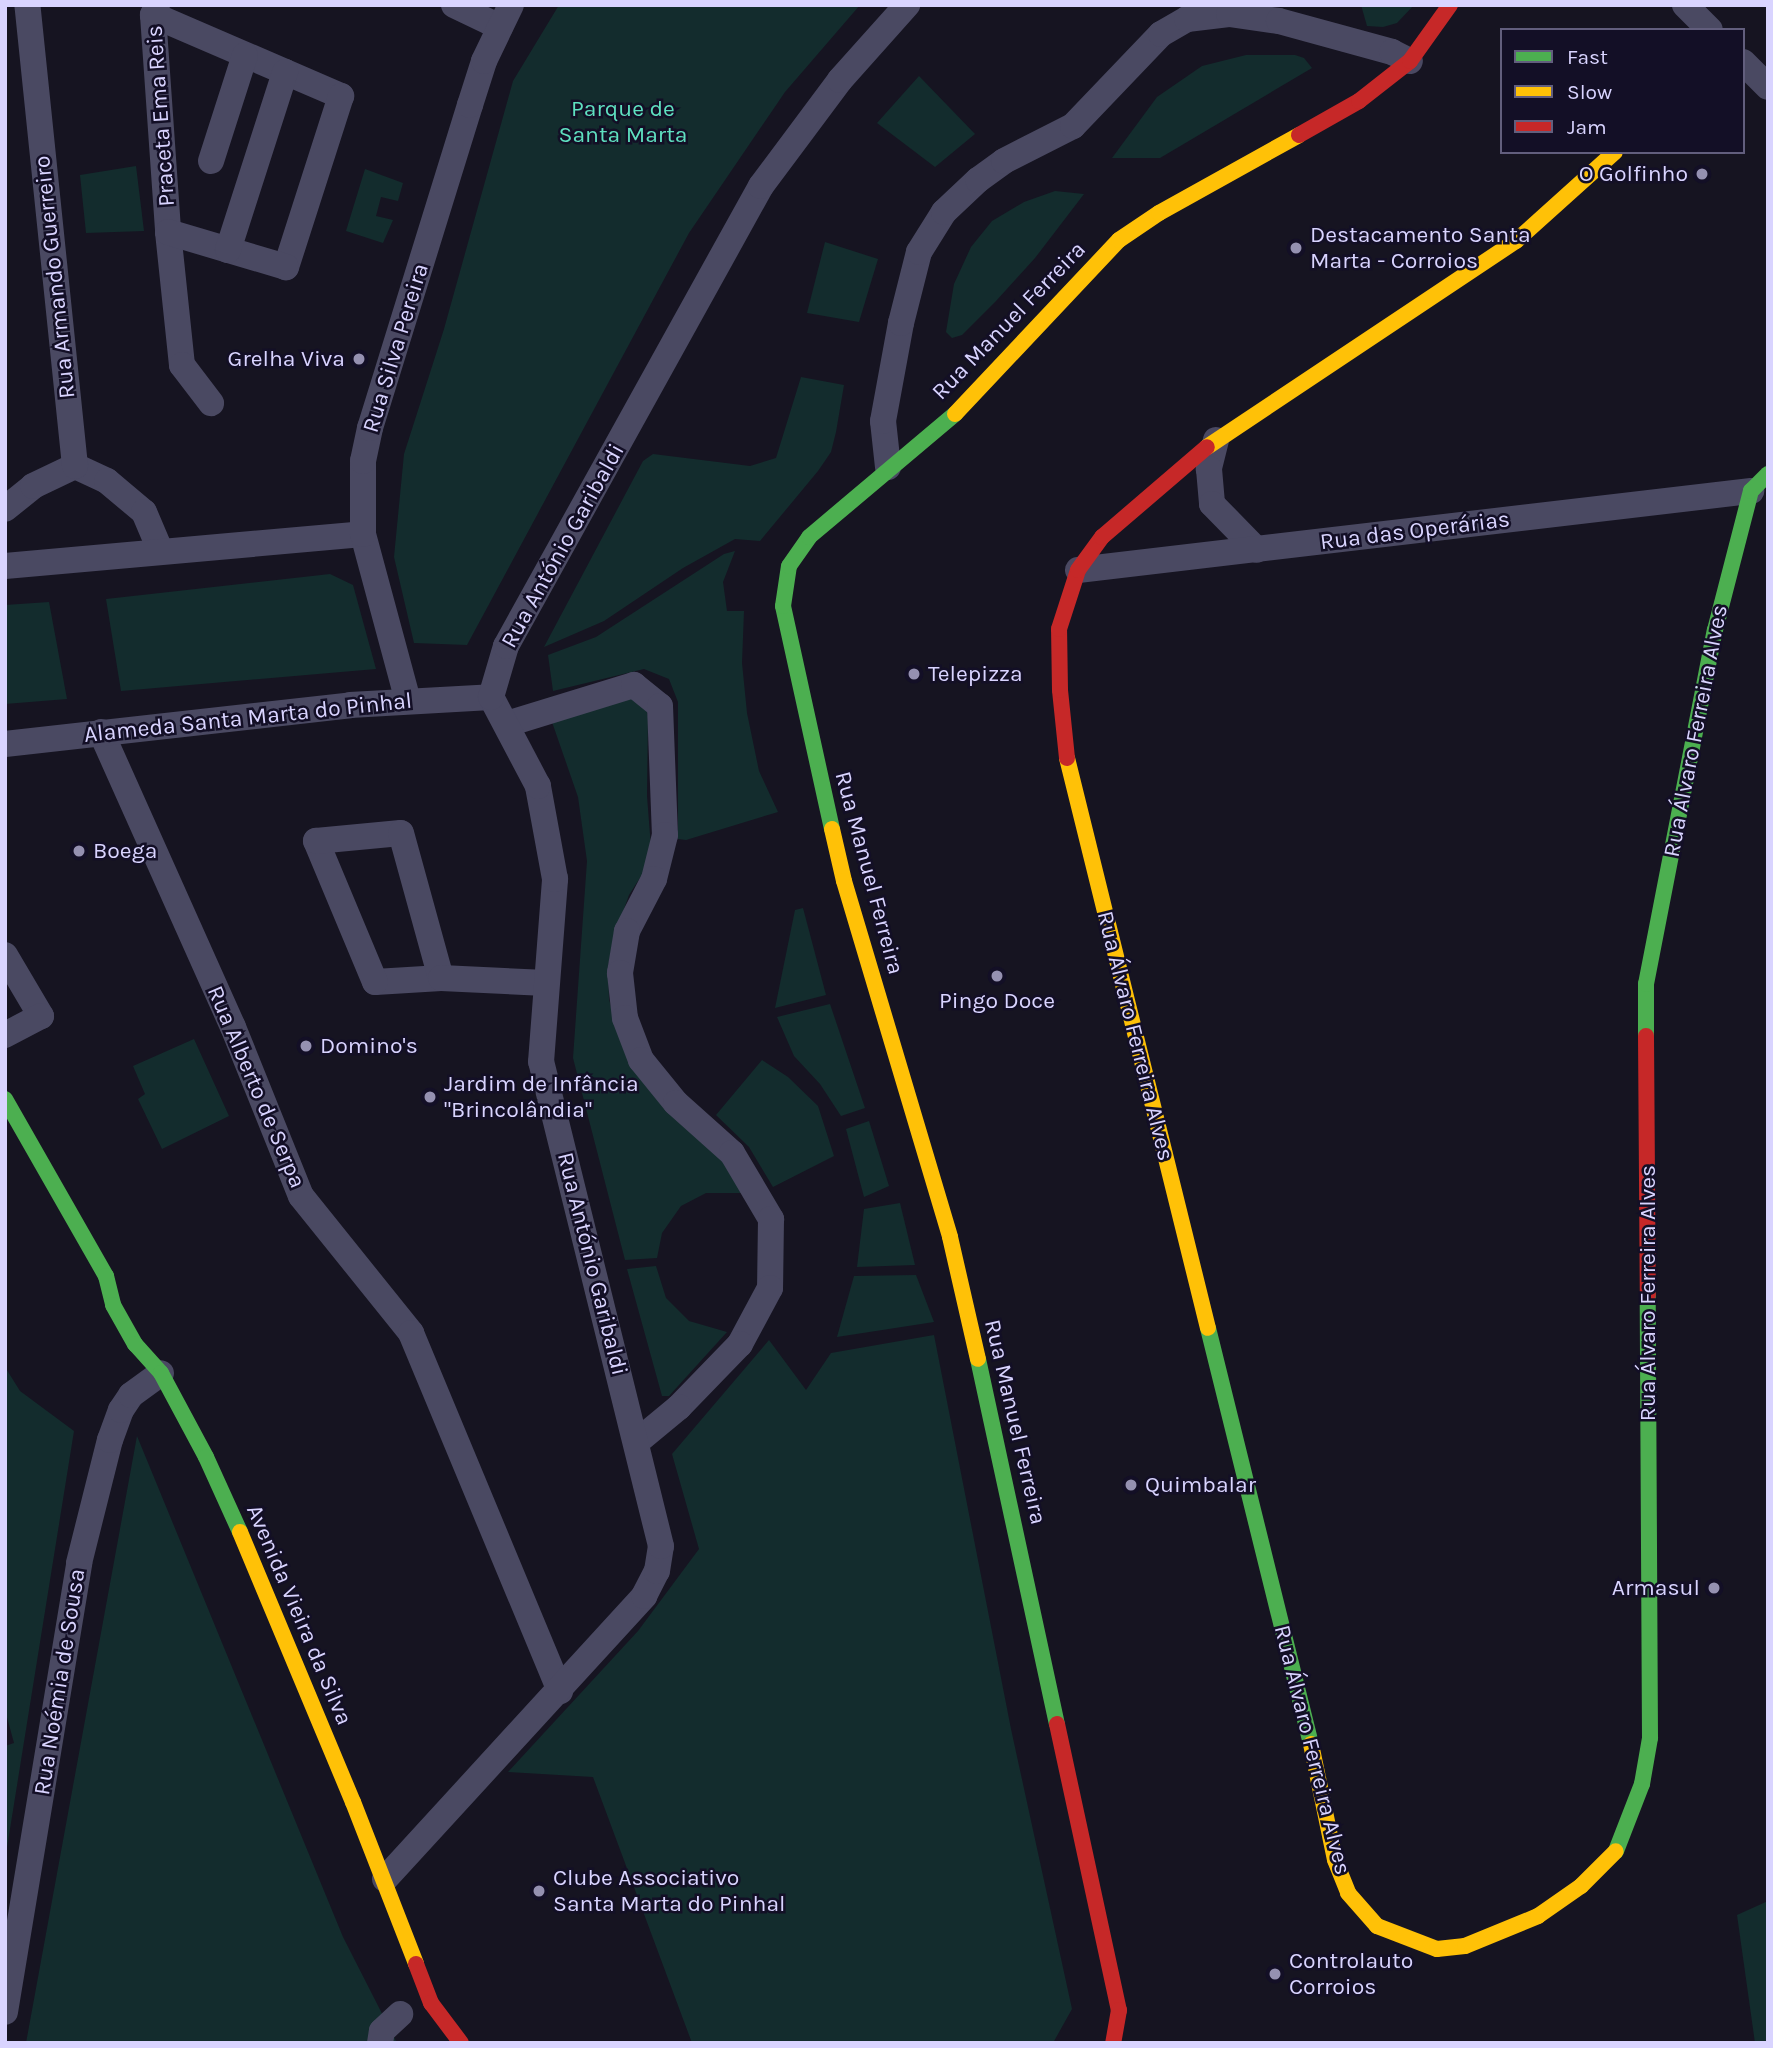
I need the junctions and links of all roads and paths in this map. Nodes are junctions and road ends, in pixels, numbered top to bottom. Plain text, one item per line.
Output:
1 (27, 5) edge
2 (454, 5) edge
3 (907, 5) edge
4 (1450, 5) edge
5 (1685, 5) edge
6 (155, 10) edge
7 (506, 16) edge
8 (1708, 28) edge
9 (245, 55) junction
10 (1410, 61) junction
11 (1745, 64) edge
12 (285, 72) junction
13 (1768, 87) edge
14 (1613, 154) edge
15 (211, 161) dead end
16 (168, 232) junction
17 (228, 250) junction
18 (211, 403) dead end
19 (1216, 440) junction
20 (75, 466) junction
21 (888, 467) junction
22 (1759, 483) edge
23 (5, 509) edge
24 (363, 534) junction
25 (1257, 550) junction
26 (161, 552) junction
27 (5, 566) edge
28 (1078, 570) junction
29 (491, 696) junction
30 (408, 701) junction
31 (507, 724) junction
32 (101, 733) junction
33 (5, 744) edge
34 (5, 955) edge
35 (441, 978) junction
36 (546, 983) junction
37 (5, 1035) edge
38 (5, 1098) edge
39 (106, 1276) junction
40 (128, 1296) dead end
41 (152, 1335) dead end
42 (161, 1373) junction
43 (638, 1441) junction
44 (560, 1690) junction
45 (384, 1879) junction
46 (5, 2012) edge
47 (400, 2014) dead end
48 (380, 2043) edge
49 (461, 2043) edge
50 (1113, 2043) edge

1 - 20 street, Rua Armando Guerreiro
2 - 7 street
3 - 29 street, Rua António Garibaldi
4 - 10 street, Rua Manuel Ferreira
5 - 8 street
6 - 9 street, Praceta Ema Reis
6 - 16 street, Praceta Ema Reis
7 - 24 street, Rua Silva Pereira
9 - 12 street, Praceta Ema Reis
9 - 15 street, Praceta Ema Reis
10 - 21 street, Rua Manuel Ferreira
10 - 21 street
11 - 13 street
12 - 17 street
12 - 17 street, Praceta Ema Reis
14 - 19 street, Rua Álvaro Ferreira Alves
16 - 17 street, Praceta Ema Reis
16 - 18 street, Praceta Ema Reis
19 - 25 street
19 - 28 street, Rua Álvaro Ferreira Alves
20 - 23 street
20 - 26 street
21 - 50 street, Rua Manuel Ferreira
22 - 25 street, Rua das Operárias
22 - 28 street, Rua Álvaro Ferreira Alves
24 - 26 street
24 - 30 street, Rua Silva Pereira
25 - 28 street, Rua das Operárias
26 - 27 street
29 - 30 street, Alameda Santa Marta do Pinhal
29 - 31 street, Rua António Garibaldi
30 - 32 street, Alameda Santa Marta do Pinhal
31 - 36 street, Rua António Garibaldi
31 - 43 street
32 - 33 street, Alameda Santa Marta do Pinhal
32 - 44 street, Rua Alberto de Serpa
34 - 37 street
35 - 35 street
35 - 36 street
36 - 43 street, Rua António Garibaldi
38 - 39 street, Avenida Vieira da Silva
39 - 40 street, Avenida Vieira da Silva
39 - 42 street, Avenida Vieira da Silva
41 - 42 street, Avenida Vieira da Silva
42 - 45 street, Avenida Vieira da Silva
42 - 46 street, Rua Noémia de Sousa
43 - 44 street, Rua António Garibaldi
44 - 45 street, Rua António Garibaldi
45 - 49 street
47 - 48 street

